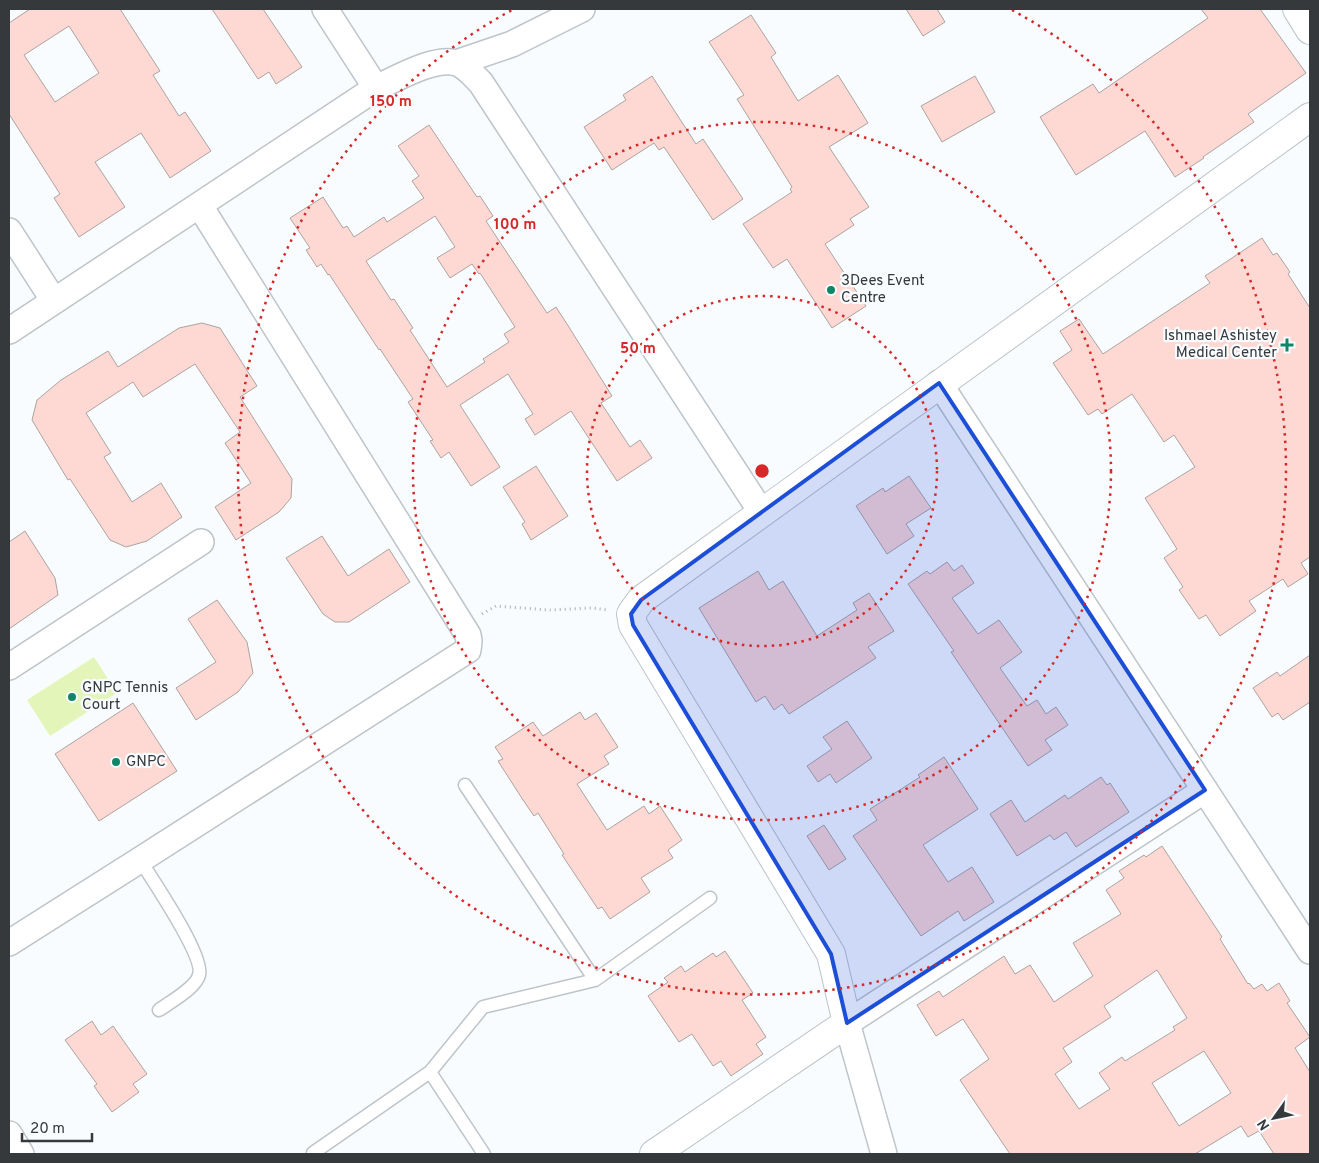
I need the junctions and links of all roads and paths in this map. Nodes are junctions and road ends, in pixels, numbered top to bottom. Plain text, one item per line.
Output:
1 (325, 9) edge
2 (582, 9) edge
3 (1297, 9) edge
4 (1310, 30) edge
5 (456, 63) junction
6 (376, 88) junction
7 (1310, 116) edge
8 (200, 206) junction
9 (9, 231) edge
10 (54, 302) junction
11 (9, 330) edge
12 (939, 383) junction
13 (762, 513) junction
14 (201, 542) dead end
15 (631, 614) junction
16 (468, 635) junction
17 (9, 667) edge
18 (465, 785) dead end
19 (1205, 790) junction
20 (140, 860) junction
21 (710, 898) dead end
22 (9, 942) edge
23 (1310, 951) edge
24 (595, 980) junction
25 (159, 1010) dead end
26 (847, 1023) junction
27 (430, 1072) junction
28 (9, 1134) edge
29 (313, 1153) edge
30 (21, 1154) edge
31 (484, 1154) edge
32 (654, 1154) edge
33 (884, 1154) edge

1 - 6 street
2 - 5 street
3 - 4 street
5 - 6 street
5 - 13 street
6 - 8 street
7 - 12 street
8 - 10 street
8 - 16 street
9 - 10 street
10 - 11 street
12 - 13 street
12 - 19 street
13 - 15 street
14 - 17 street
15 - 16 path
15 - 26 street
16 - 20 street
18 - 24 lane
19 - 23 street
19 - 26 street
20 - 22 street
20 - 25 lane
21 - 24 lane
24 - 27 lane
26 - 32 street
26 - 33 street
27 - 29 lane
27 - 31 lane
28 - 30 street

